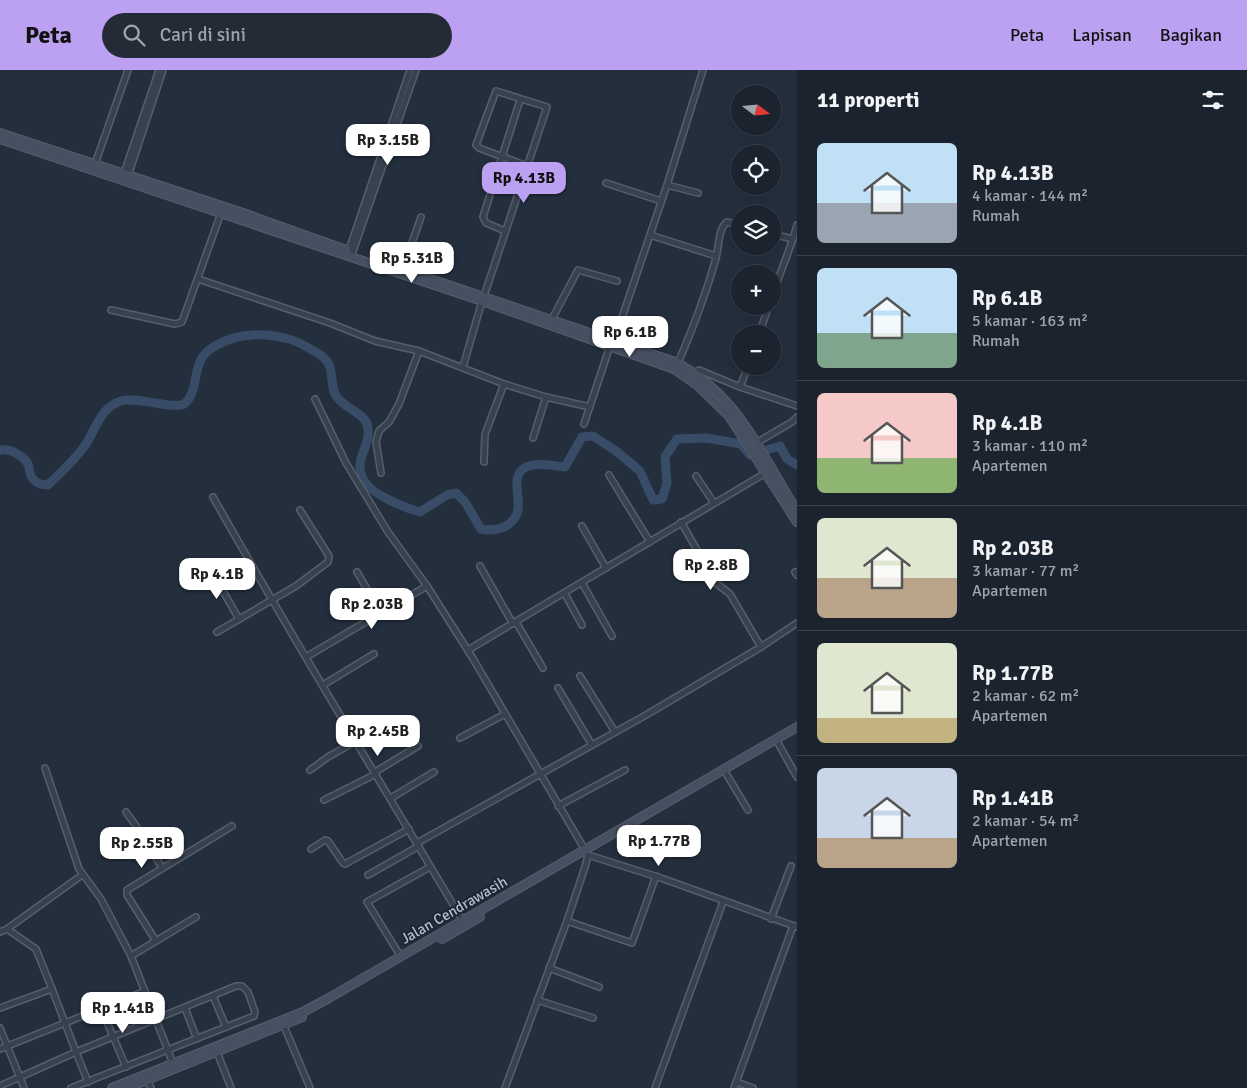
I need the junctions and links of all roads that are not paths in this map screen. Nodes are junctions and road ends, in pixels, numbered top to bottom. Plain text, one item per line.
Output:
1 (128, 70) edge
2 (159, 70) edge
3 (163, 70) edge
4 (410, 70) edge
5 (416, 70) edge
6 (704, 70) edge
7 (520, 100) junction
8 (0, 133) edge
9 (0, 140) edge
10 (42, 151) junction
11 (502, 157) junction
12 (95, 164) junction
13 (527, 166) junction
14 (125, 177) junction
15 (606, 183) dead end
16 (667, 185) junction
17 (698, 193) dead end
18 (662, 201) junction
19 (222, 213) junction
20 (421, 217) dead end
21 (731, 223) edge
22 (797, 225) edge
23 (505, 231) junction
24 (650, 235) junction
25 (781, 236) edge
26 (793, 239) junction
27 (350, 254) junction
28 (716, 256) junction
29 (403, 269) junction
30 (781, 272) edge
31 (198, 279) junction
32 (617, 281) dead end
33 (483, 299) junction
34 (111, 310) dead end
35 (552, 318) junction
36 (612, 343) junction
37 (419, 351) junction
38 (678, 363) junction
39 (463, 367) junction
40 (693, 372) junction
41 (745, 375) edge
42 (504, 384) junction
43 (740, 387) junction
44 (546, 397) junction
45 (315, 399) dead end
46 (797, 406) edge
47 (590, 407) junction
48 (797, 417) edge
49 (584, 424) dead end
50 (743, 430) junction
51 (533, 438) dead end
52 (756, 447) junction
53 (760, 458) junction
54 (484, 462) dead end
55 (766, 472) junction
56 (381, 473) dead end
57 (609, 475) dead end
58 (696, 476) dead end
59 (213, 497) dead end
60 (714, 503) junction
61 (300, 510) dead end
62 (797, 511) edge
63 (681, 522) junction
64 (797, 522) edge
65 (582, 526) dead end
66 (650, 542) junction
67 (480, 566) dead end
68 (606, 568) junction
69 (212, 572) dead end
70 (357, 572) dead end
71 (582, 583) junction
72 (427, 586) junction
73 (564, 594) junction
74 (271, 600) junction
75 (381, 613) junction
76 (239, 619) junction
77 (515, 623) junction
78 (797, 624) edge
79 (582, 625) dead end
80 (217, 632) dead end
81 (612, 636) dead end
82 (761, 647) junction
83 (468, 650) junction
84 (374, 654) dead end
85 (306, 658) junction
86 (543, 668) dead end
87 (580, 676) dead end
88 (323, 685) junction
89 (558, 688) dead end
90 (505, 714) junction
91 (797, 727) edge
92 (615, 732) junction
93 (792, 733) edge
94 (460, 738) dead end
95 (356, 741) junction
96 (778, 743) junction
97 (592, 745) junction
98 (418, 746) dead end
99 (45, 768) dead end
100 (310, 770) dead end
101 (625, 770) dead end
102 (725, 771) junction
103 (434, 772) dead end
104 (375, 773) junction
105 (540, 775) junction
106 (797, 777) edge
107 (391, 798) junction
108 (324, 800) dead end
109 (558, 806) junction
110 (748, 810) dead end
111 (126, 812) dead end
112 (232, 826) dead end
113 (409, 829) junction
114 (418, 845) junction
115 (311, 849) dead end
116 (586, 853) junction
117 (791, 866) dead end
118 (430, 867) junction
119 (162, 868) junction
120 (82, 875) junction
121 (368, 875) dead end
122 (656, 876) junction
123 (723, 902) junction
124 (196, 917) dead end
125 (770, 919) junction
126 (567, 920) junction
127 (464, 923) junction
128 (795, 927) edge
129 (7, 929) junction
130 (0, 932) edge
131 (156, 941) junction
132 (131, 956) junction
133 (401, 957) junction
134 (549, 968) junction
135 (599, 987) dead end
136 (52, 989) junction
137 (145, 991) junction
138 (213, 996) junction
139 (537, 1000) junction
140 (0, 1008) edge
141 (101, 1008) junction
142 (185, 1008) junction
143 (593, 1018) dead end
144 (156, 1020) junction
145 (64, 1023) junction
146 (284, 1026) junction
147 (226, 1027) junction
148 (0, 1028) edge
149 (113, 1037) junction
150 (197, 1039) junction
151 (7, 1046) junction
152 (0, 1049) edge
153 (168, 1051) junction
154 (76, 1052) junction
155 (217, 1052) junction
156 (174, 1066) junction
157 (126, 1067) junction
158 (20, 1078) junction
159 (147, 1080) junction
160 (88, 1082) junction
161 (736, 1082) junction
162 (0, 1086) edge
163 (24, 1088) edge
164 (71, 1088) edge
165 (112, 1088) edge
166 (127, 1088) edge
167 (150, 1088) edge
168 (231, 1088) edge
169 (310, 1088) edge
170 (505, 1088) edge
171 (655, 1088) edge
172 (734, 1088) edge
173 (754, 1088) edge

1 - 12 street
2 - 14 street
3 - 14 street
4 - 27 street
5 - 27 street
6 - 16 street
7 - 11 street
7 - 11 street
7 - 13 street
8 - 10 street
9 - 10 street
10 - 12 street
10 - 14 street
11 - 13 street
11 - 23 street
12 - 14 street
13 - 23 street
14 - 19 street
14 - 27 street
15 - 18 street
16 - 17 street
16 - 18 street
18 - 24 street
19 - 27 street
19 - 31 street
20 - 29 street
21 - 28 street
22 - 26 street
23 - 33 street
24 - 28 street
24 - 36 street
25 - 26 street
26 - 30 street
27 - 29 street
27 - 33 street
28 - 38 street
29 - 33 street
31 - 34 street
31 - 37 street
32 - 35 street
33 - 35 street
33 - 36 street
33 - 39 street
35 - 36 street
36 - 38 street
36 - 47 street
36 - 50 street
37 - 39 street
37 - 56 street
38 - 40 street
39 - 42 street
40 - 43 street
40 - 50 street
41 - 43 street
42 - 44 street
42 - 54 street
43 - 46 street
44 - 47 street
44 - 51 street
45 - 72 street
47 - 49 street
48 - 52 street
50 - 52 street
52 - 53 street
53 - 55 street
53 - 62 street
55 - 60 street
55 - 64 street
57 - 66 street
58 - 60 street
59 - 74 street
60 - 63 street
61 - 74 street
63 - 66 street
63 - 82 street
65 - 68 street
66 - 68 street
67 - 77 street
68 - 71 street
69 - 76 street
70 - 75 street
71 - 73 street
71 - 81 street
72 - 75 street
72 - 83 street
73 - 77 street
73 - 79 street
74 - 76 street
74 - 85 street
75 - 85 street
76 - 80 street
77 - 83 street
77 - 86 street
78 - 82 street
82 - 92 street
83 - 90 street
84 - 88 street
85 - 88 street
87 - 92 street
88 - 95 street
89 - 97 street
90 - 94 street
90 - 105 street
91 - 93 street, Jalan Cendrawasih
92 - 97 street
93 - 96 street, Jalan Cendrawasih
93 - 102 street, Jalan Cendrawasih
95 - 100 street
95 - 104 street
96 - 102 street, Jalan Cendrawasih
96 - 106 street
97 - 105 street
98 - 104 street
99 - 120 street
101 - 109 street
102 - 110 street
102 - 116 street, Jalan Cendrawasih
103 - 107 street
104 - 107 street
104 - 108 street
105 - 109 street
105 - 114 street
107 - 113 street
109 - 116 street
111 - 119 street
112 - 119 street
113 - 114 street
113 - 115 street
114 - 118 street
114 - 121 street
116 - 122 street
116 - 126 street
116 - 127 street, Jalan Cendrawasih
117 - 125 street
118 - 127 street
118 - 133 street
119 - 131 street
120 - 129 street
120 - 132 street
122 - 123 street
122 - 126 street
123 - 125 street
123 - 171 street
124 - 131 street
125 - 128 street
126 - 134 street
127 - 133 street, Jalan Cendrawasih
127 - 146 street, Jalan Cendrawasih
128 - 161 street
129 - 130 street
129 - 136 street
131 - 132 street
132 - 137 street
133 - 156 street, Jalan Cendrawasih
134 - 135 street
134 - 139 street
136 - 140 street
136 - 145 street
137 - 141 street
137 - 144 street
138 - 142 street
138 - 147 street
138 - 147 street
139 - 143 street
139 - 170 street
141 - 145 street
141 - 149 street
142 - 144 street
142 - 150 street
144 - 149 street
144 - 153 street
145 - 151 street
145 - 154 street
146 - 155 street, Jalan Cendrawasih
146 - 169 street
147 - 150 street
148 - 151 street
149 - 154 street
149 - 157 street
150 - 153 street
151 - 152 street
151 - 158 street
153 - 156 street
153 - 157 street
154 - 158 street
154 - 160 street
155 - 156 street, Jalan Cendrawasih
155 - 168 street
156 - 159 street, Jalan Cendrawasih
156 - 165 street, Jalan Cendrawasih
157 - 160 street
158 - 162 street
158 - 163 street
159 - 166 street, Jalan Cendrawasih
159 - 167 street
160 - 164 street
161 - 172 street
161 - 173 street

